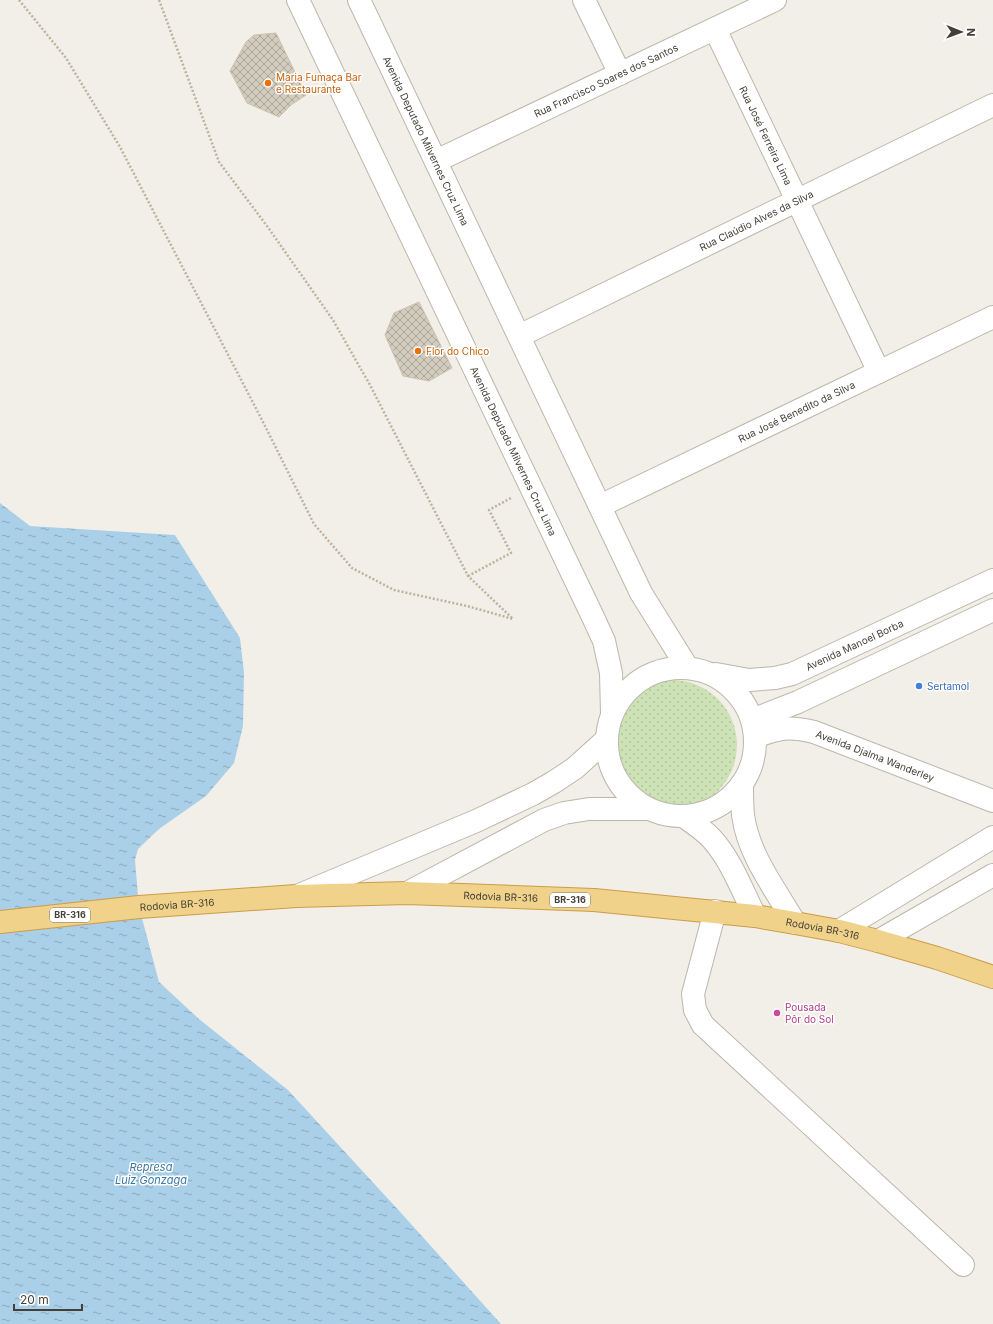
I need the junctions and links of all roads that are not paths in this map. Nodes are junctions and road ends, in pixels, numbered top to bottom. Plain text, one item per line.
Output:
1 (298, 0) edge
2 (359, 0) edge
3 (584, 0) edge
4 (775, 0) edge
5 (715, 28) junction
6 (620, 74) junction
7 (993, 105) edge
8 (436, 161) junction
9 (797, 200) junction
10 (993, 317) edge
11 (519, 336) junction
12 (880, 372) junction
13 (600, 506) junction
14 (993, 580) edge
15 (993, 610) edge
16 (687, 667) junction
17 (708, 672) junction
18 (612, 714) junction
19 (753, 729) junction
20 (606, 740) junction
21 (742, 784) junction
22 (993, 801) edge
23 (647, 808) junction
24 (683, 816) junction
25 (993, 837) edge
26 (993, 875) edge
27 (407, 893) junction
28 (296, 896) junction
29 (715, 912) junction
30 (755, 916) junction
31 (0, 922) edge
32 (795, 922) junction
33 (839, 931) junction
34 (878, 941) junction
35 (993, 977) edge
36 (963, 1265) dead end

1 - 18 street, Avenida Deputado Milvernes Cruz Lima
2 - 8 street, Avenida Deputado Milvernes Cruz Lima
3 - 6 street
4 - 5 street, Rua Francisco Soares dos Santos
5 - 6 street, Rua Francisco Soares dos Santos
5 - 9 street, Rua José Ferreira Lima
6 - 8 street, Rua Francisco Soares dos Santos
7 - 9 street, Rua Claúdio Alves da Silva
8 - 11 street, Avenida Deputado Milvernes Cruz Lima
9 - 11 street, Rua Claúdio Alves da Silva
9 - 12 street, Rua José Ferreira Lima
10 - 12 street, Rua José Benedito da Silva
11 - 13 street, Avenida Deputado Milvernes Cruz Lima
12 - 13 street, Rua José Benedito da Silva
13 - 16 street, Avenida Deputado Milvernes Cruz Lima
14 - 17 street, Avenida Manoel Borba
15 - 19 street
16 - 17 street, Avenida Manoel Borba
16 - 18 street, Avenida Manoel Borba
17 - 19 street
18 - 20 street
19 - 21 street
19 - 22 street, Avenida Djalma Wanderley
20 - 23 street
20 - 28 street
21 - 24 street
21 - 32 street
23 - 24 street
23 - 27 street
24 - 30 street
25 - 33 street
26 - 34 street
27 - 28 highway, Rodovia BR-316 / BR-316
27 - 29 highway, Rodovia BR-316 / BR-316
28 - 31 highway, Rodovia BR-316 / BR-316
29 - 30 highway, Rodovia BR-316 / BR-316
29 - 36 street
30 - 32 highway, Rodovia BR-316 / BR-316
32 - 33 highway, Rodovia BR-316 / BR-316
33 - 34 highway, Rodovia BR-316 / BR-316
34 - 35 highway, Rodovia BR-316 / BR-316

